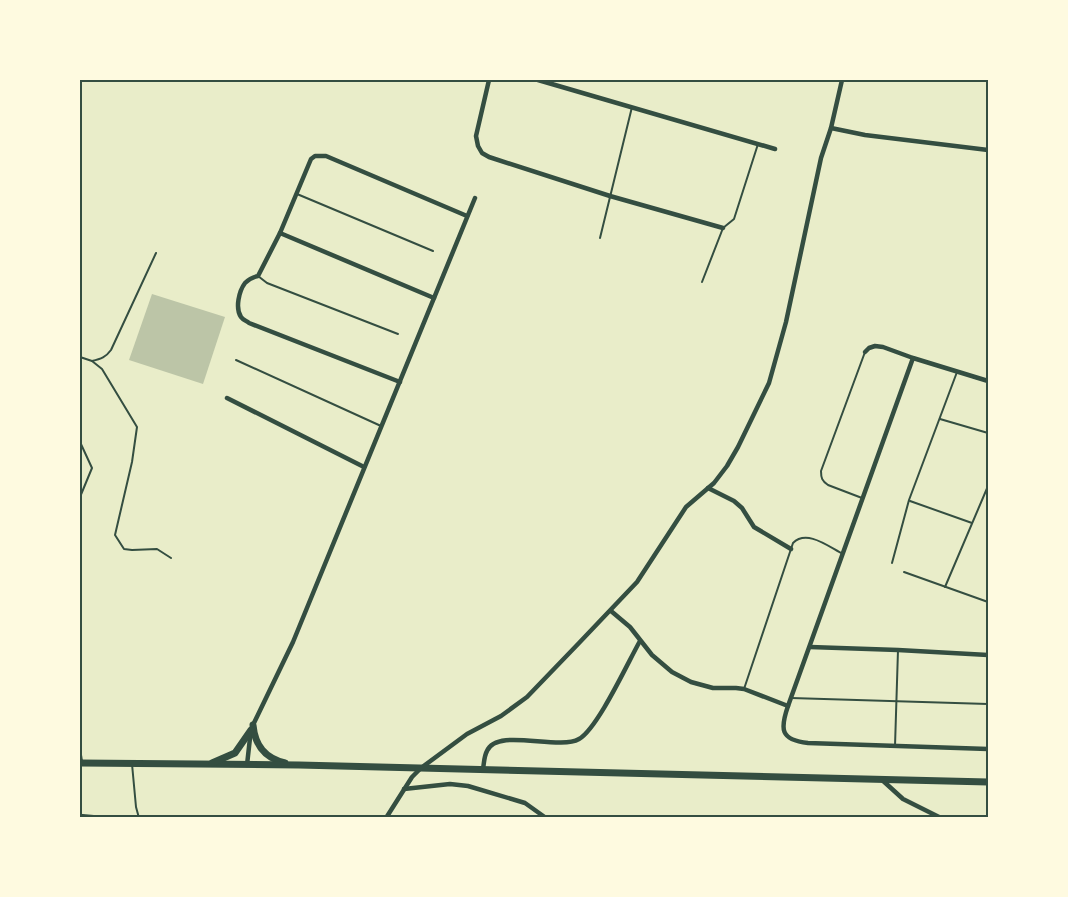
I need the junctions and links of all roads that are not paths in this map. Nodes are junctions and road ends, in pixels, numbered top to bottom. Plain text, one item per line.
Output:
1 (489, 80) edge
2 (537, 80) edge
3 (842, 80) edge
4 (632, 107) junction
5 (831, 128) junction
6 (758, 144) junction
7 (775, 149) dead end
8 (988, 150) edge
9 (297, 194) junction
10 (610, 196) junction
11 (475, 198) dead end
12 (467, 216) junction
13 (723, 228) junction
14 (280, 232) junction
15 (600, 238) dead end
16 (434, 251) dead end
17 (156, 253) dead end
18 (258, 276) junction
19 (702, 282) dead end
20 (434, 298) junction
21 (398, 334) dead end
22 (865, 352) joint
23 (80, 357) edge
24 (913, 358) junction
25 (236, 360) dead end
26 (92, 362) junction
27 (957, 372) junction
28 (988, 381) edge
29 (400, 382) junction
30 (227, 398) dead end
31 (940, 419) junction
32 (381, 426) junction
33 (988, 433) edge
34 (80, 442) edge
35 (364, 467) junction
36 (988, 486) edge
37 (708, 488) junction
38 (80, 498) edge
39 (862, 498) junction
40 (909, 500) junction
41 (972, 523) junction
42 (791, 549) junction
43 (843, 554) junction
44 (171, 558) dead end
45 (892, 563) dead end
46 (904, 572) dead end
47 (945, 587) junction
48 (988, 602) edge
49 (611, 610) junction
50 (640, 641) junction
51 (810, 647) junction
52 (898, 650) junction
53 (988, 655) edge
54 (744, 689) junction
55 (791, 698) junction
56 (896, 700) junction
57 (988, 704) edge
58 (788, 706) junction
59 (252, 728) junction
60 (895, 746) junction
61 (80, 749) edge
62 (988, 749) edge
63 (81, 763) edge
64 (132, 764) junction
65 (207, 765) junction
66 (247, 765) junction
67 (299, 765) junction
68 (421, 768) junction
69 (483, 770) junction
70 (881, 779) junction
71 (988, 782) edge
72 (404, 789) junction
73 (80, 817) edge
74 (102, 818) edge
75 (139, 818) edge
76 (386, 818) edge
77 (546, 818) edge
78 (941, 818) edge

1 - 10 street
2 - 4 street
3 - 5 street
4 - 6 street
4 - 10 lane
5 - 8 street
5 - 37 street
6 - 7 street
6 - 13 lane
9 - 12 street
9 - 14 street
9 - 16 lane
10 - 13 street
10 - 15 lane
11 - 12 street
12 - 20 street
13 - 19 lane
14 - 18 street
14 - 20 street
17 - 26 lane
18 - 21 lane
18 - 29 street
20 - 29 street
22 - 24 street
22 - 39 lane
23 - 26 lane
24 - 27 street
24 - 39 street
25 - 32 lane
26 - 44 lane
27 - 28 street
27 - 31 lane
29 - 32 street
30 - 35 street
31 - 33 lane
31 - 40 lane
32 - 35 street
34 - 38 lane
35 - 59 street
36 - 41 lane
37 - 42 street
37 - 49 street
39 - 43 street
40 - 41 lane
40 - 45 lane
41 - 47 lane
42 - 43 lane
42 - 54 lane
43 - 51 street
46 - 47 lane
47 - 48 lane
49 - 50 street
49 - 68 street
50 - 54 street
50 - 69 street
51 - 52 street
51 - 55 street
52 - 53 street
52 - 56 lane
54 - 58 street
55 - 56 lane
55 - 58 street
56 - 57 lane
56 - 60 lane
58 - 60 street
59 - 65 main road
59 - 66 street
59 - 67 main road
60 - 62 street
61 - 63 lane
63 - 64 main road
64 - 65 main road
64 - 75 lane
65 - 66 main road
66 - 67 main road
67 - 68 main road
68 - 69 main road
68 - 72 street
69 - 70 main road
70 - 71 main road
70 - 78 street
72 - 76 street
72 - 77 street
73 - 74 street

